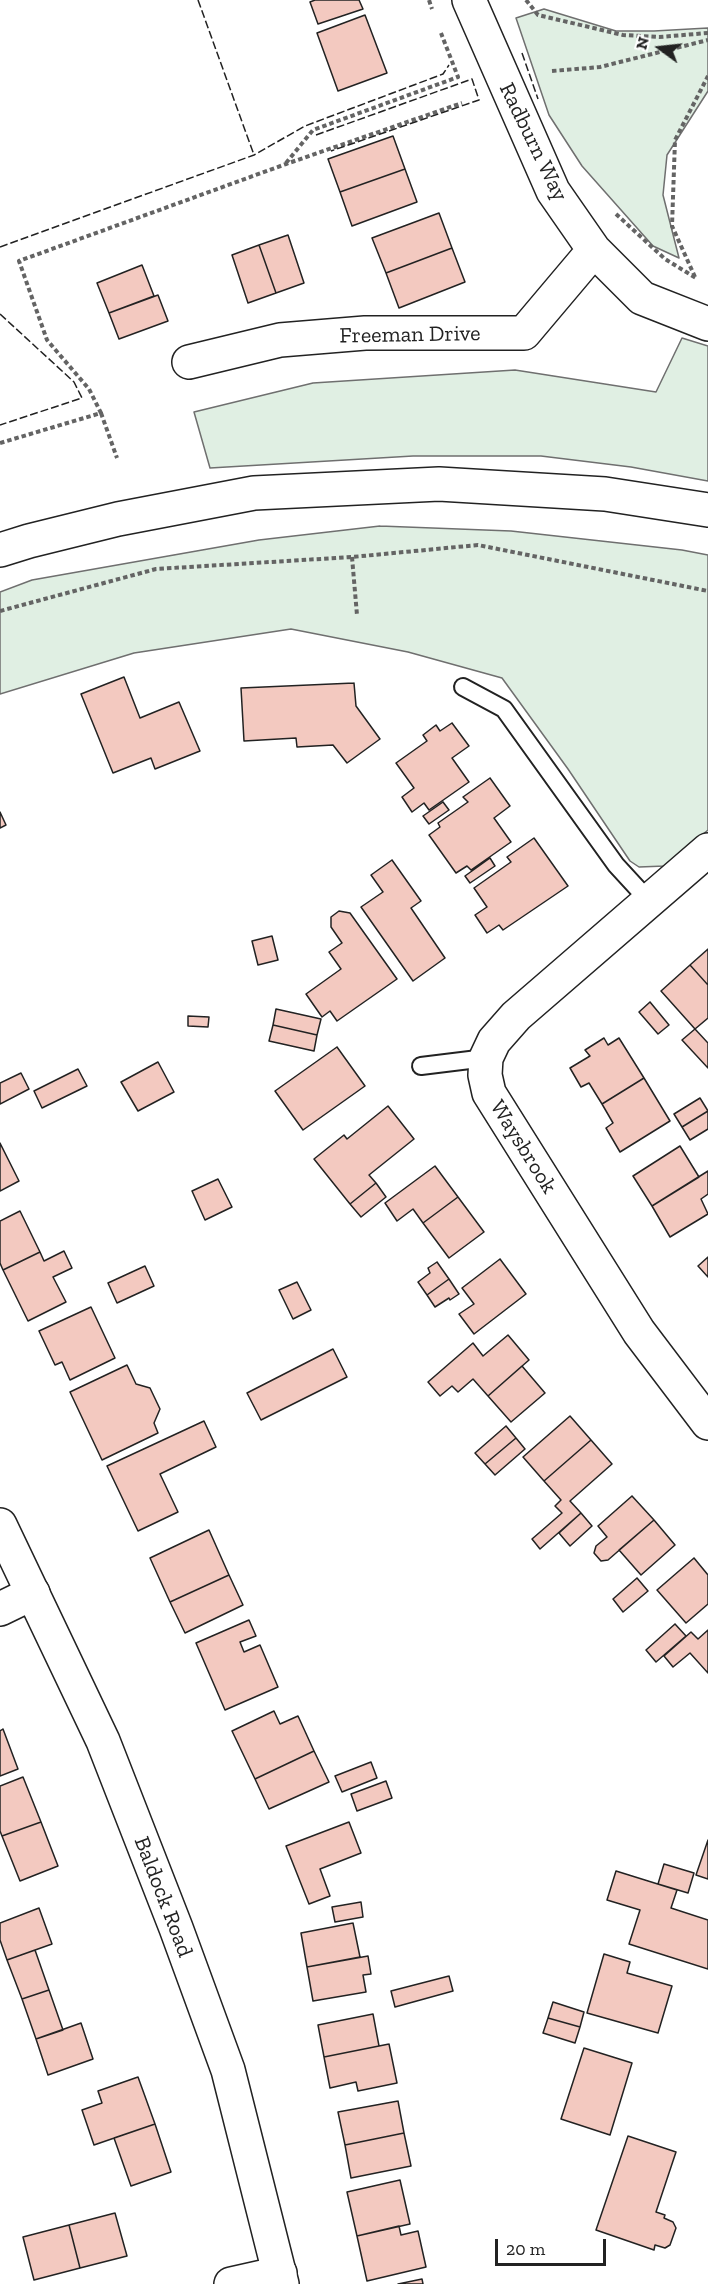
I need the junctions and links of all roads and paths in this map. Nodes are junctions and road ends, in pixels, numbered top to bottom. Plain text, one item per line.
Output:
1 (429, 0) edge
2 (469, 0) edge
3 (526, 0) edge
4 (433, 11) dead end
5 (437, 22) dead end
6 (708, 33) edge
7 (708, 40) edge
8 (552, 71) dead end
9 (708, 76) edge
10 (462, 103) dead end
11 (286, 164) junction
12 (610, 209) dead end
13 (594, 250) junction
14 (696, 278) junction
15 (702, 280) dead end
16 (708, 324) edge
17 (189, 362) dead end
18 (101, 413) junction
19 (0, 443) edge
20 (117, 458) dead end
21 (708, 510) edge
22 (0, 550) edge
23 (352, 556) junction
24 (708, 591) edge
25 (0, 611) edge
26 (357, 615) dead end
27 (463, 687) dead end
28 (708, 850) edge
29 (650, 902) junction
30 (486, 1058) junction
31 (421, 1066) dead end
32 (708, 1423) edge
33 (0, 1525) edge
34 (33, 1593) junction
35 (0, 1609) edge
36 (281, 2279) edge
37 (231, 2284) edge

1 - 4 path
2 - 13 street, Radburn Way
3 - 6 path
5 - 11 path
7 - 8 path
9 - 14 path
10 - 11 path
11 - 18 path
12 - 14 path
13 - 16 street, Radburn Way
13 - 17 street, Freeman Drive
14 - 15 path
18 - 19 path
18 - 20 path
21 - 22 street
23 - 24 path
23 - 25 path
23 - 26 path
27 - 29 lane
28 - 29 street
29 - 30 street
30 - 31 lane
30 - 32 street, Waysbrook
33 - 34 street, Baldock Road
34 - 35 street
34 - 36 street, Baldock Road
36 - 37 street

